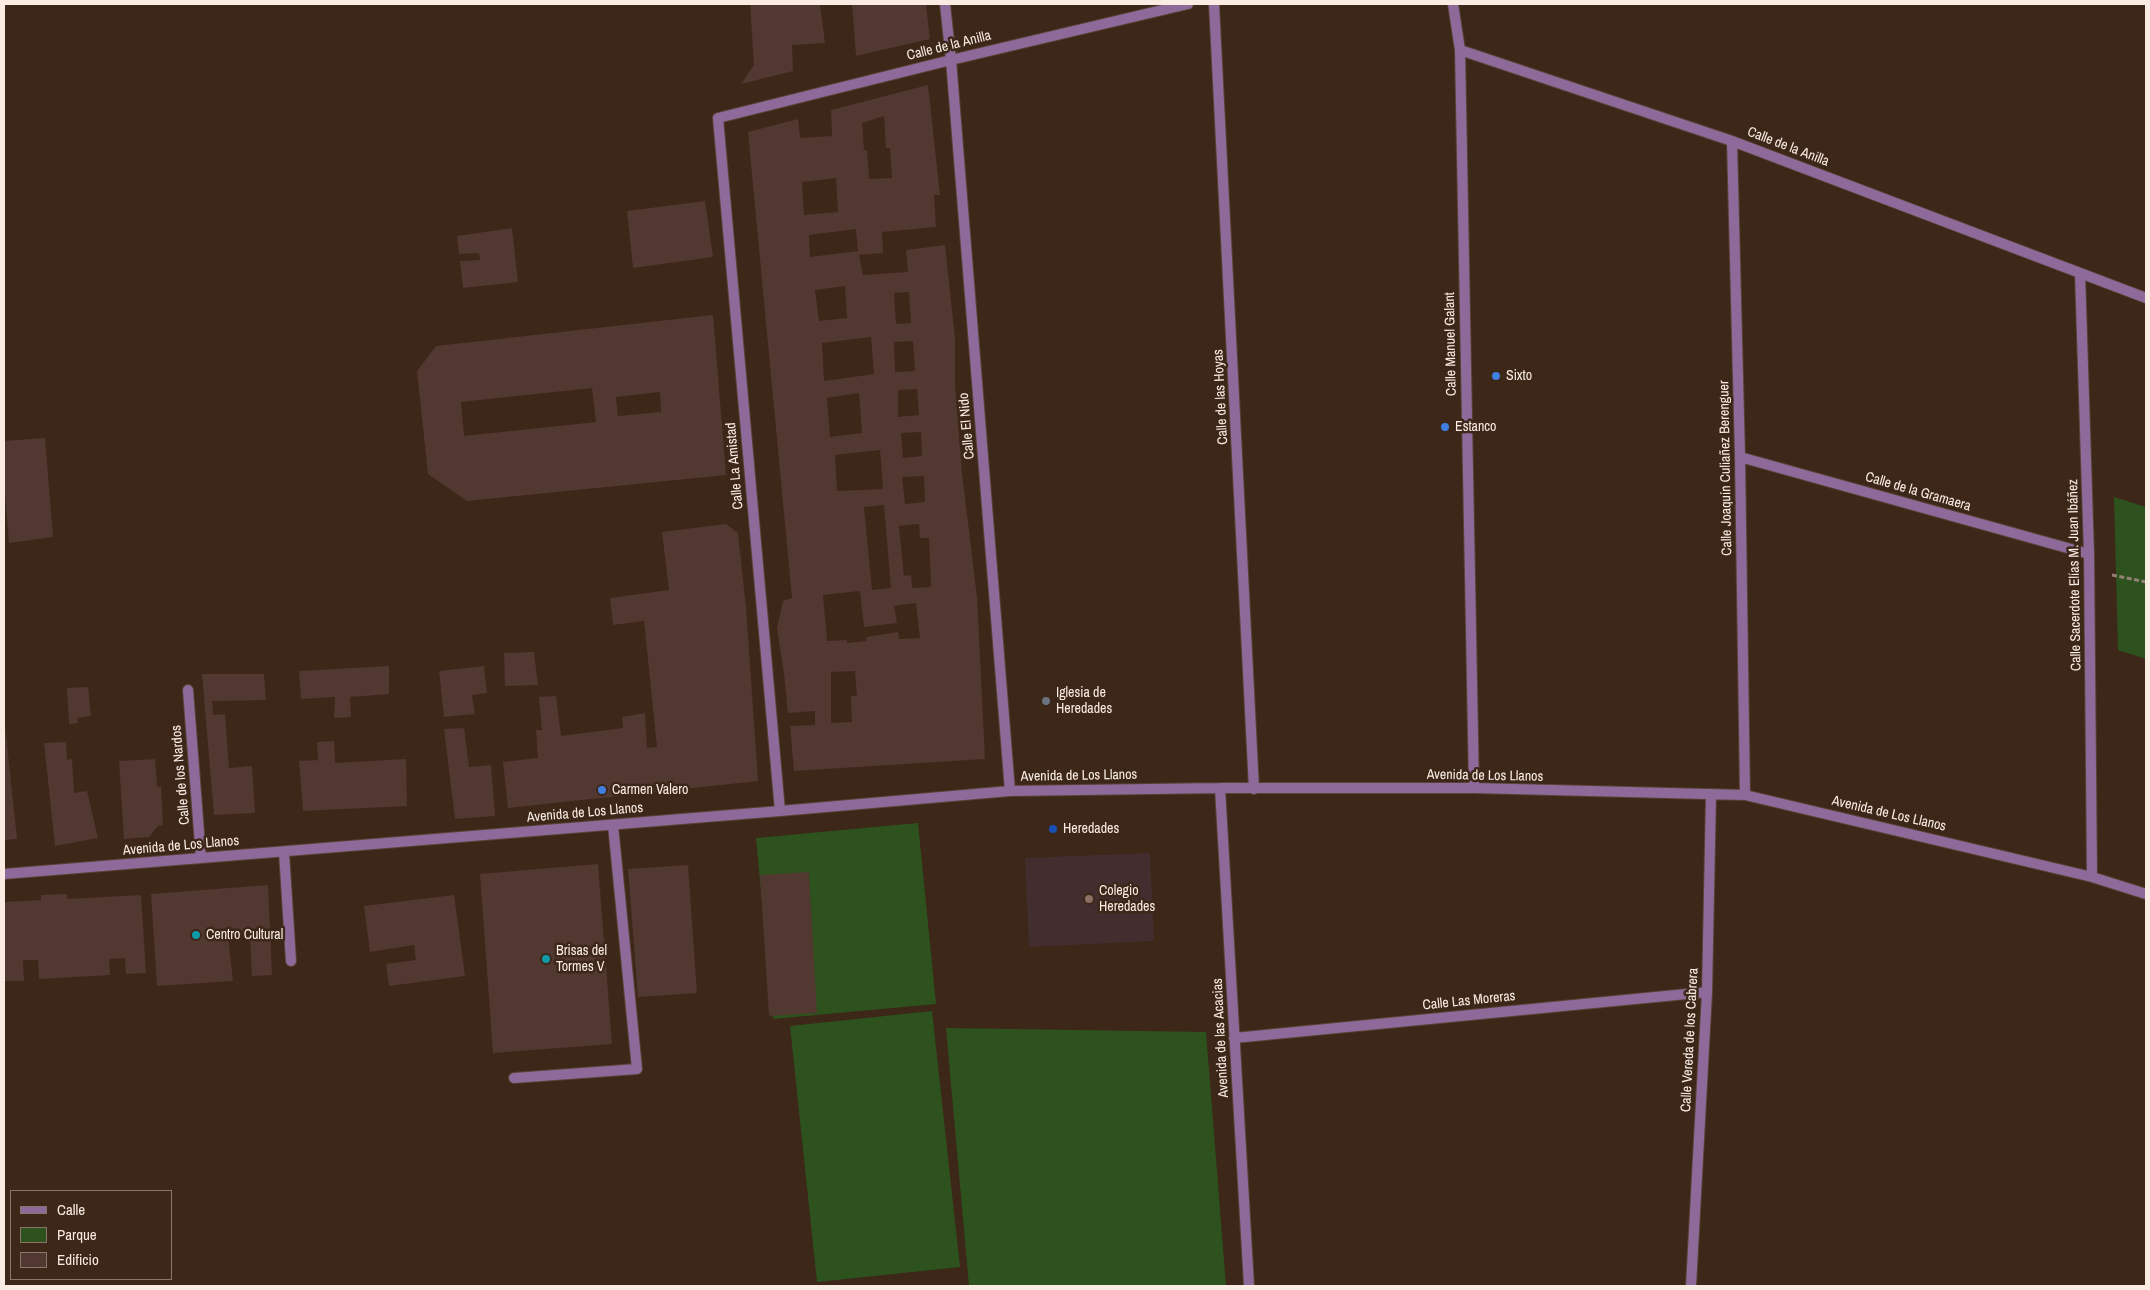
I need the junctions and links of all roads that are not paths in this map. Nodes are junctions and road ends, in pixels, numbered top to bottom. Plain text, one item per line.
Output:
1 (945, 4) edge
2 (1188, 4) edge
3 (1214, 4) edge
4 (1453, 4) edge
5 (1460, 50) junction
6 (951, 60) junction
7 (718, 118) joint
8 (1732, 141) junction
9 (2080, 273) junction
10 (2146, 298) edge
11 (1740, 457) junction
12 (2089, 554) junction
13 (188, 690) dead end
14 (1220, 788) junction
15 (1474, 788) junction
16 (1254, 789) junction
17 (1010, 791) junction
18 (1712, 794) junction
19 (1745, 795) junction
20 (780, 811) junction
21 (613, 825) junction
22 (284, 852) junction
23 (201, 858) junction
24 (4, 874) edge
25 (2092, 877) junction
26 (2146, 894) edge
27 (291, 961) dead end
28 (1707, 992) junction
29 (1234, 1038) junction
30 (514, 1078) dead end
31 (1249, 1286) edge
32 (1691, 1286) edge

1 - 6 street, Calle El Nido
2 - 6 street, Calle de la Anilla
3 - 16 street, Calle de las Hoyas
4 - 5 street
5 - 8 street, Calle de la Anilla
5 - 15 street, Calle Manuel Galant
6 - 7 street, Calle de la Anilla
6 - 17 street, Calle El Nido
7 - 20 street, Calle La Amistad
8 - 9 street, Calle de la Anilla
8 - 11 street, Calle Joaquín Culiañez Berenguer
9 - 10 street, Calle de la Anilla
9 - 12 street, Calle Sacerdote Elías M. Juan Ibáñez
11 - 12 street, Calle de la Gramaera
11 - 19 street, Calle Joaquín Culiañez Berenguer
12 - 25 street, Calle Sacerdote Elías M. Juan Ibáñez
13 - 23 street, Calle de los Nardos
14 - 16 street, Avenida de Los Llanos
14 - 17 street, Avenida de Los Llanos
14 - 29 street, Avenida de las Acacias
15 - 16 street, Avenida de Los Llanos
15 - 18 street, Avenida de Los Llanos
17 - 20 street, Avenida de Los Llanos
18 - 19 street, Avenida de Los Llanos
18 - 28 street, Calle Vereda de los Cabrera
19 - 25 street, Avenida de Los Llanos
20 - 21 street, Avenida de Los Llanos
21 - 22 street, Avenida de Los Llanos
21 - 30 street
22 - 23 street, Avenida de Los Llanos
22 - 27 street
23 - 24 street, Avenida de Los Llanos
25 - 26 street, Avenida de Los Llanos
28 - 29 street, Calle Las Moreras
28 - 32 street, Calle Vereda de los Cabrera
29 - 31 street, Avenida de las Acacias

